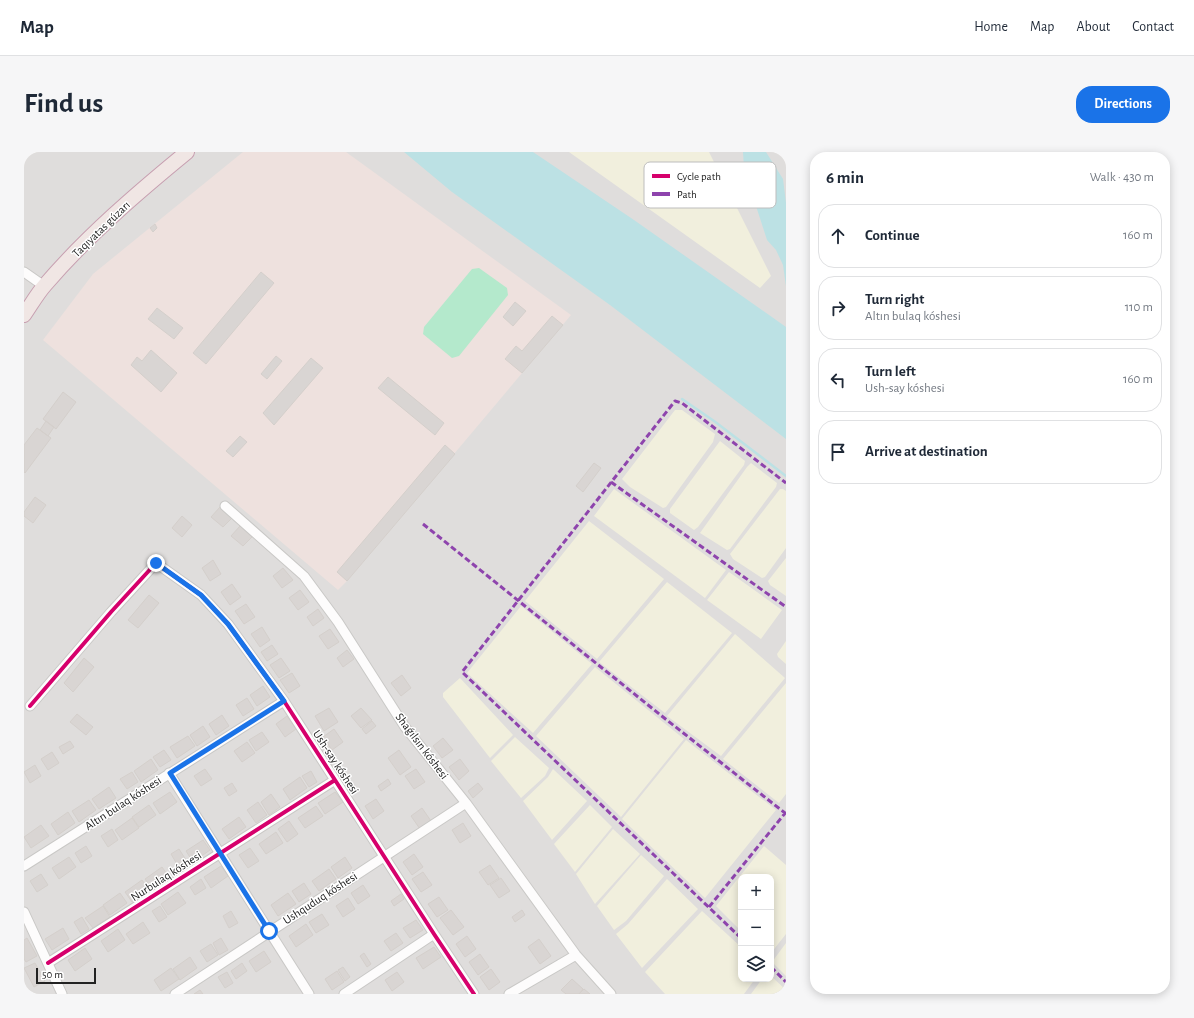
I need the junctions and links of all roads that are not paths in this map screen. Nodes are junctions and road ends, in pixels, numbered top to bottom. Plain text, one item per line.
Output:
1 (188, 152) edge
2 (24, 272) edge
3 (44, 286) junction
4 (24, 315) edge
5 (226, 506) dead end
6 (284, 701) junction
7 (30, 706) dead end
8 (170, 773) junction
9 (335, 780) junction
10 (466, 803) junction
11 (220, 853) junction
12 (384, 857) junction
13 (24, 866) edge
14 (24, 912) edge
15 (269, 931) junction
16 (434, 934) junction
17 (576, 955) junction
18 (48, 963) junction
19 (62, 994) edge
20 (175, 994) edge
21 (309, 994) edge
22 (344, 994) edge
23 (474, 994) edge
24 (509, 994) edge
25 (611, 994) edge

1 - 3 highway, Taqıyatas gúzarı
2 - 3 street
3 - 4 highway, Taqıyatas gúzarı
5 - 10 street, Shaǵılsın kóshesi
6 - 7 street, Ush-say kóshesi
6 - 8 street, Altın bulaq kóshesi
6 - 9 street, Ush-say kóshesi
8 - 11 street
8 - 13 street, Altın bulaq kóshesi
9 - 11 street, Nurbulaq kóshesi
9 - 12 street, Ush-say kóshesi
10 - 12 street, Ushquduq kóshesi
10 - 17 street, Shaǵılsın kóshesi
11 - 15 street
11 - 18 street, Nurbulaq kóshesi
12 - 15 street, Ushquduq kóshesi
12 - 16 street, Ush-say kóshesi
14 - 18 street
15 - 20 street, Ushquduq kóshesi
15 - 21 street
16 - 22 street
16 - 23 street, Ush-say kóshesi
17 - 24 street
17 - 25 street, Shaǵılsın kóshesi
18 - 19 street

